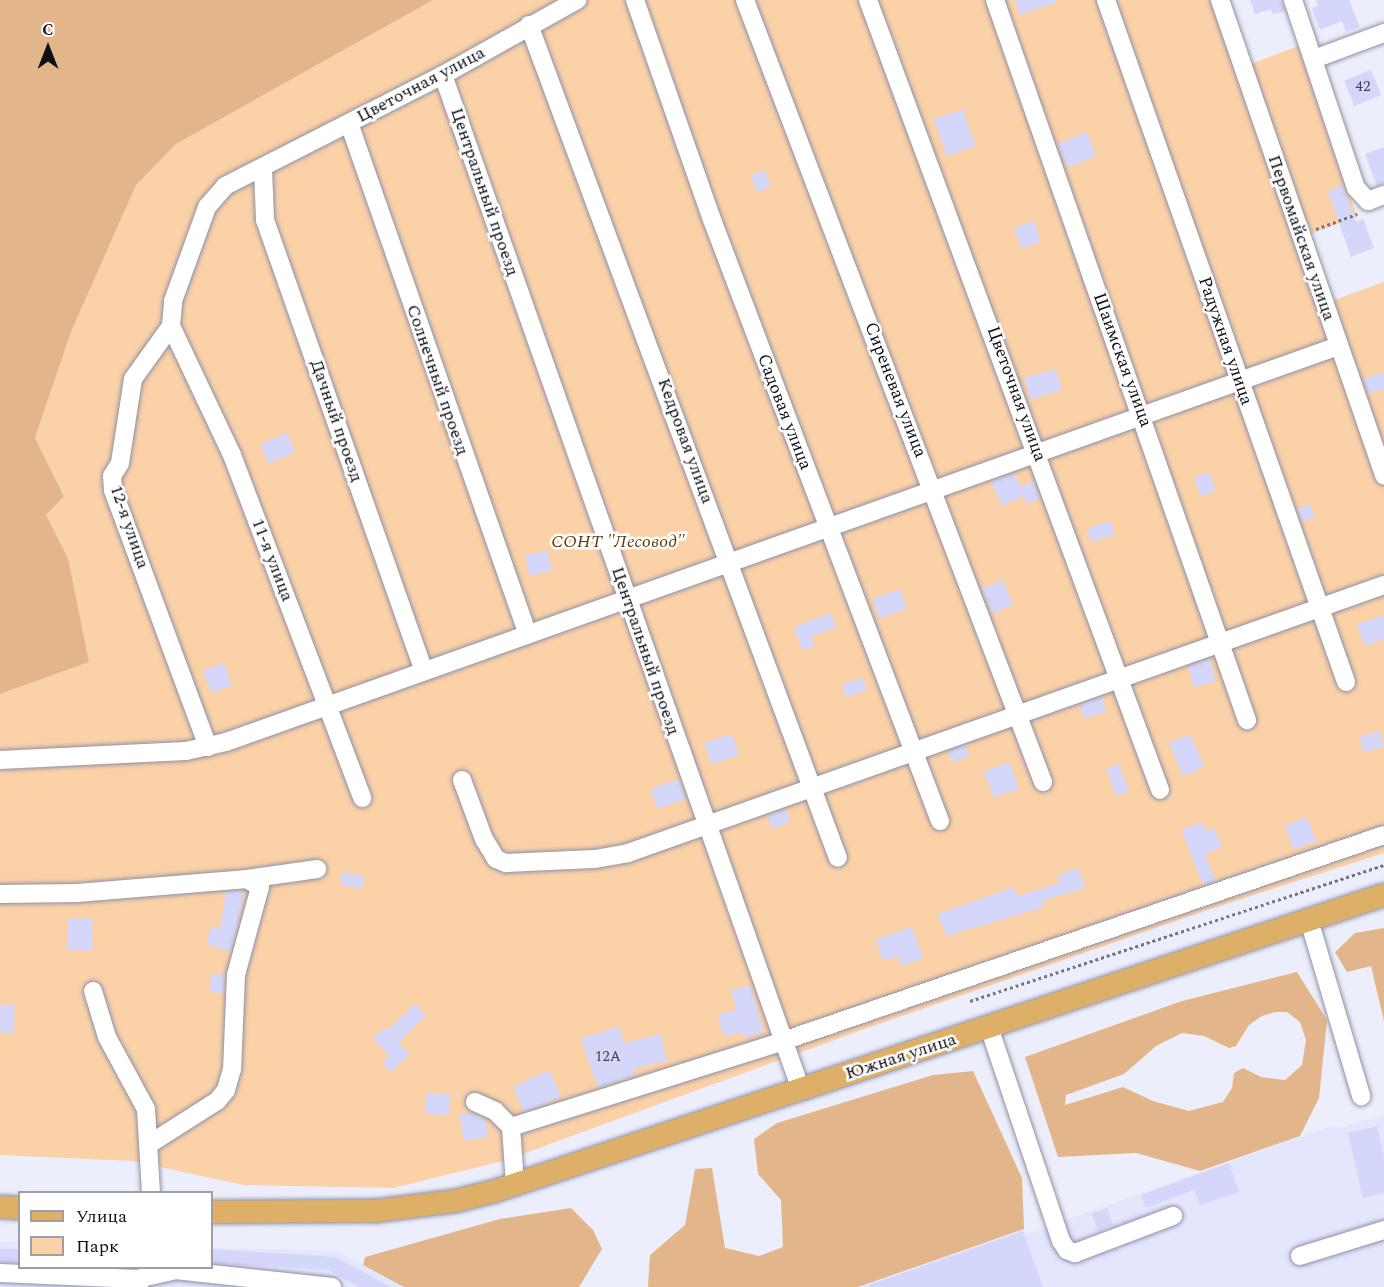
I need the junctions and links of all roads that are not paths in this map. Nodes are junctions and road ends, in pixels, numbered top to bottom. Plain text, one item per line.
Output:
1 (577, 0) edge
2 (635, 0) edge
3 (745, 0) edge
4 (868, 0) edge
5 (995, 0) edge
6 (1106, 0) edge
7 (1220, 0) edge
8 (1293, 0) edge
9 (529, 25) junction
10 (1384, 33) edge
11 (1314, 59) junction
12 (443, 75) junction
13 (349, 123) junction
14 (263, 168) junction
15 (1376, 198) edge
16 (171, 326) junction
17 (1338, 346) junction
18 (1239, 380) junction
19 (1142, 417) junction
20 (1038, 456) junction
21 (1384, 475) edge
22 (934, 492) junction
23 (828, 528) junction
24 (730, 562) junction
25 (1384, 585) edge
26 (626, 598) junction
27 (1320, 607) junction
28 (528, 635) junction
29 (1220, 642) junction
30 (424, 671) junction
31 (1120, 676) junction
32 (1346, 682) dead end
33 (328, 704) junction
34 (1016, 713) junction
35 (1247, 720) dead end
36 (208, 747) junction
37 (914, 750) junction
38 (0, 760) edge
39 (462, 780) dead end
40 (1043, 782) dead end
41 (812, 789) junction
42 (1160, 790) dead end
43 (362, 798) dead end
44 (940, 821) dead end
45 (706, 828) junction
46 (1384, 835) edge
47 (838, 858) dead end
48 (317, 869) dead end
49 (247, 879) junction
50 (0, 894) edge
51 (1384, 895) edge
52 (1309, 920) junction
53 (93, 991) dead end
54 (989, 1027) junction
55 (783, 1041) junction
56 (801, 1090) junction
57 (1361, 1096) dead end
58 (475, 1102) dead end
59 (511, 1127) junction
60 (151, 1143) junction
61 (515, 1184) junction
62 (151, 1191) edge
63 (0, 1207) edge
64 (18, 1208) edge
65 (213, 1212) edge
66 (1173, 1216) dead end
67 (1384, 1230) edge
68 (1300, 1256) dead end
69 (172, 1269) edge
70 (175, 1269) edge
71 (178, 1269) edge
72 (0, 1273) edge
73 (226, 1281) edge
74 (138, 1283) edge
75 (303, 1284) edge
76 (184, 1287) edge
77 (332, 1287) edge

1 - 9 street, Цветочная улица
2 - 23 street, Садовая улица
3 - 22 street, Сиреневая улица
4 - 20 street, Цветочная улица
5 - 19 street, Шаимская улица
6 - 18 street, Радужная улица
7 - 17 street, Первомайская улица
8 - 11 street
9 - 12 street, Цветочная улица
9 - 24 street, Кедровая улица
10 - 11 street
11 - 15 street
12 - 13 street, Цветочная улица
12 - 26 street, Центральный проезд
13 - 14 street, Цветочная улица
13 - 28 street, Солнечный проезд
14 - 16 street, 12-я улица
14 - 30 street, Дачный проезд
16 - 33 street, 11-я улица
16 - 36 street, 12-я улица
17 - 18 street
17 - 21 street, Первомайская улица
18 - 19 street
18 - 27 street, Радужная улица
19 - 20 street
19 - 29 street, Шаимская улица
20 - 22 street
20 - 31 street, Цветочная улица
22 - 23 street
22 - 34 street, Сиреневая улица
23 - 24 street
23 - 37 street, Садовая улица
24 - 26 street
24 - 41 street, Кедровая улица
25 - 27 street
26 - 28 street
26 - 45 street, Центральный проезд
27 - 29 street
27 - 32 street, Радужная улица
28 - 30 street
29 - 31 street
29 - 35 street, Шаимская улица
30 - 33 street
31 - 34 street
31 - 42 street, Цветочная улица
33 - 36 street
33 - 43 street, 11-я улица
34 - 37 street
34 - 40 street, Сиреневая улица
36 - 38 street
37 - 41 street
37 - 44 street, Садовая улица
39 - 45 street
41 - 45 street
41 - 47 street, Кедровая улица
45 - 55 street, Центральный проезд
46 - 55 street
48 - 49 street
49 - 50 street
49 - 60 street
51 - 52 main road, Южная улица
52 - 54 main road, Южная улица
52 - 57 street
53 - 60 street
54 - 56 main road, Южная улица
54 - 66 street
55 - 56 street, Центральный проезд
55 - 59 street
56 - 61 main road, Южная улица
58 - 59 street
59 - 61 street
60 - 62 street
61 - 65 main road, Южная улица
63 - 64 main road
67 - 68 street
69 - 74 street
70 - 76 street
71 - 73 street
72 - 74 street
73 - 75 street
75 - 77 street

